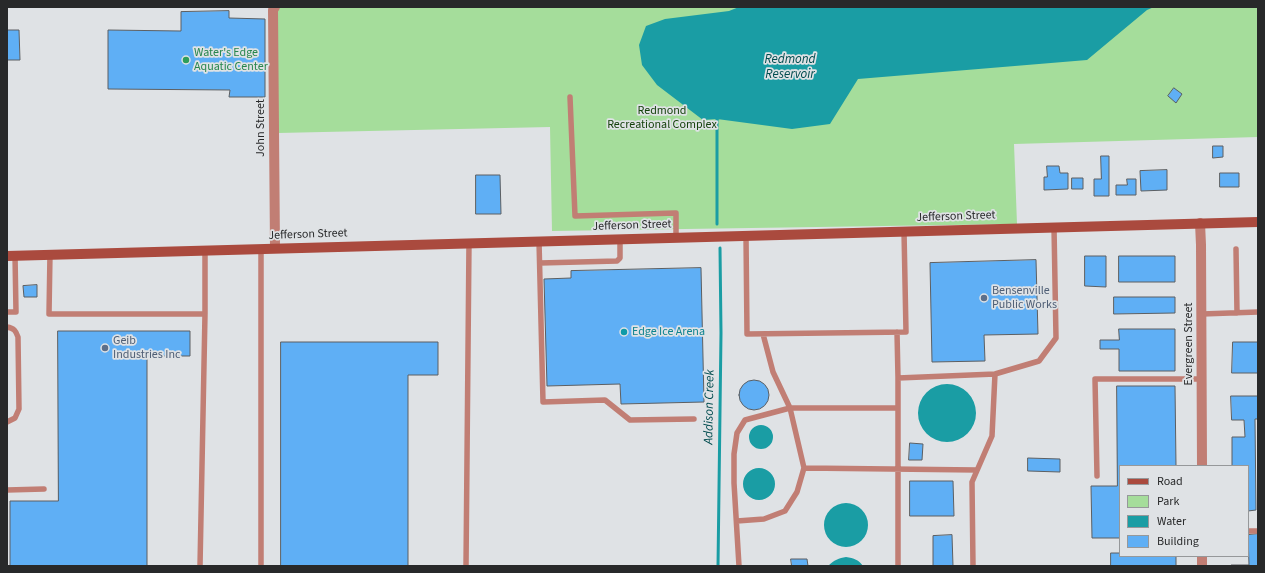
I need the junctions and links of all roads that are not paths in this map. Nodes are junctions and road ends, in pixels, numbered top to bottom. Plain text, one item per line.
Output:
1 (275, 7) edge
2 (570, 97) dead end
3 (1258, 222) edge
4 (1200, 223) junction
5 (1054, 227) junction
6 (904, 231) junction
7 (746, 236) junction
8 (676, 237) junction
9 (620, 239) junction
10 (539, 241) junction
11 (469, 243) junction
12 (275, 248) junction
13 (261, 249) junction
14 (1236, 249) dead end
15 (205, 250) junction
16 (50, 254) junction
17 (11, 256) edge
18 (540, 263) junction
19 (7, 312) edge
20 (1258, 312) edge
21 (1237, 313) junction
22 (204, 314) junction
23 (1202, 314) junction
24 (7, 327) edge
25 (897, 332) junction
26 (762, 334) junction
27 (995, 374) junction
28 (898, 378) junction
29 (1202, 379) junction
30 (790, 408) junction
31 (898, 408) junction
32 (694, 419) dead end
33 (7, 422) edge
34 (1202, 465) edge
35 (804, 468) junction
36 (898, 470) junction
37 (977, 470) junction
38 (1097, 476) dead end
39 (44, 489) dead end
40 (7, 490) edge
41 (737, 521) junction
42 (200, 566) edge
43 (261, 566) edge
44 (466, 566) edge
45 (739, 566) edge
46 (898, 566) edge
47 (972, 566) edge

1 - 12 street, John Street
2 - 8 lane
3 - 4 street, Jefferson Street
4 - 5 street, Jefferson Street
4 - 23 street, Evergreen Street
5 - 6 street, Jefferson Street
5 - 27 lane
6 - 7 street, Jefferson Street
6 - 25 lane
7 - 8 street, Jefferson Street
7 - 26 lane
8 - 9 street, Jefferson Street
9 - 10 street, Jefferson Street
9 - 18 lane
10 - 11 street, Jefferson Street
10 - 18 lane
11 - 12 street, Jefferson Street
11 - 44 lane
12 - 13 street, Jefferson Street
13 - 15 street, Jefferson Street
13 - 43 lane
14 - 21 lane
15 - 16 street, Jefferson Street
15 - 22 lane
16 - 17 street, Jefferson Street
16 - 22 lane
17 - 19 lane
18 - 32 lane
20 - 21 lane
21 - 23 lane
22 - 42 lane
23 - 29 street, Evergreen Street
24 - 33 lane
25 - 26 lane
25 - 28 lane
26 - 30 lane
27 - 28 lane
27 - 37 lane
28 - 31 lane
29 - 34 street, Evergreen Street
29 - 38 lane
30 - 31 lane
30 - 35 lane
30 - 41 lane
31 - 36 lane
35 - 36 lane
35 - 41 lane
36 - 37 lane
36 - 46 lane
37 - 47 lane
39 - 40 lane
41 - 45 lane

